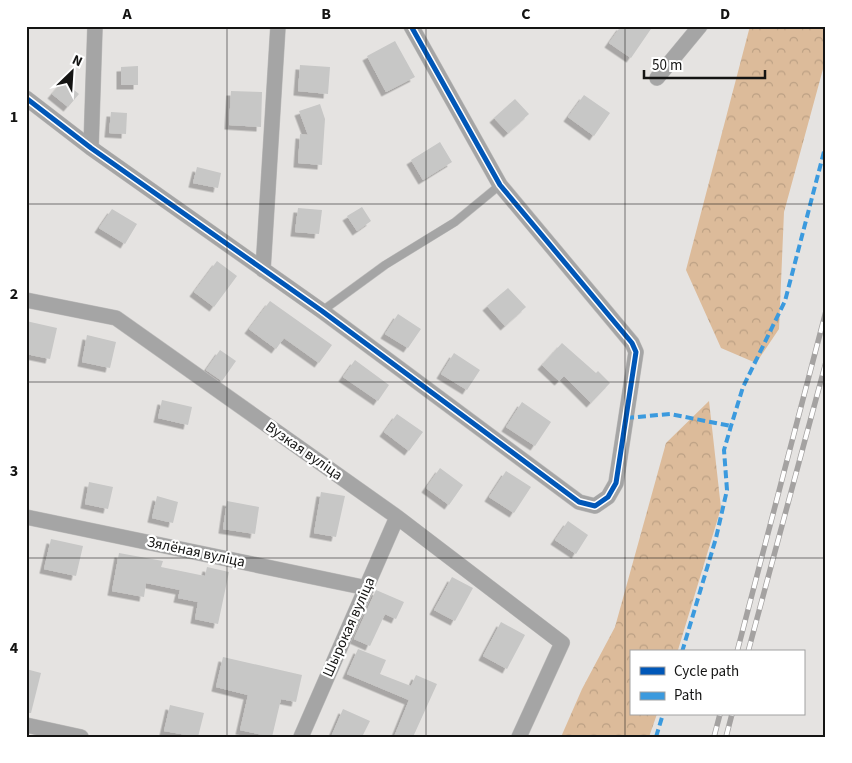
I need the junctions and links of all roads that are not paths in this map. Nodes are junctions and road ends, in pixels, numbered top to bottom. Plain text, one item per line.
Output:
1 (95, 26) edge
2 (278, 26) edge
3 (411, 26) edge
4 (700, 26) edge
5 (657, 78) dead end
6 (26, 98) edge
7 (91, 148) junction
8 (500, 185) junction
9 (263, 270) junction
10 (26, 300) edge
11 (322, 311) junction
12 (26, 517) edge
13 (397, 517) junction
14 (366, 588) junction
15 (26, 726) edge
16 (81, 737) edge
17 (301, 737) edge
18 (519, 737) edge

1 - 7 street
2 - 9 street
3 - 8 street
4 - 5 street
6 - 7 street
7 - 9 street
8 - 11 lane
8 - 11 street
9 - 11 street
10 - 13 street, Вузкая вуліца
12 - 14 street, Зялёная вуліца
13 - 14 street, Шырокая вуліца
13 - 18 street, Вузкая вуліца
14 - 17 street, Шырокая вуліца
15 - 16 street

